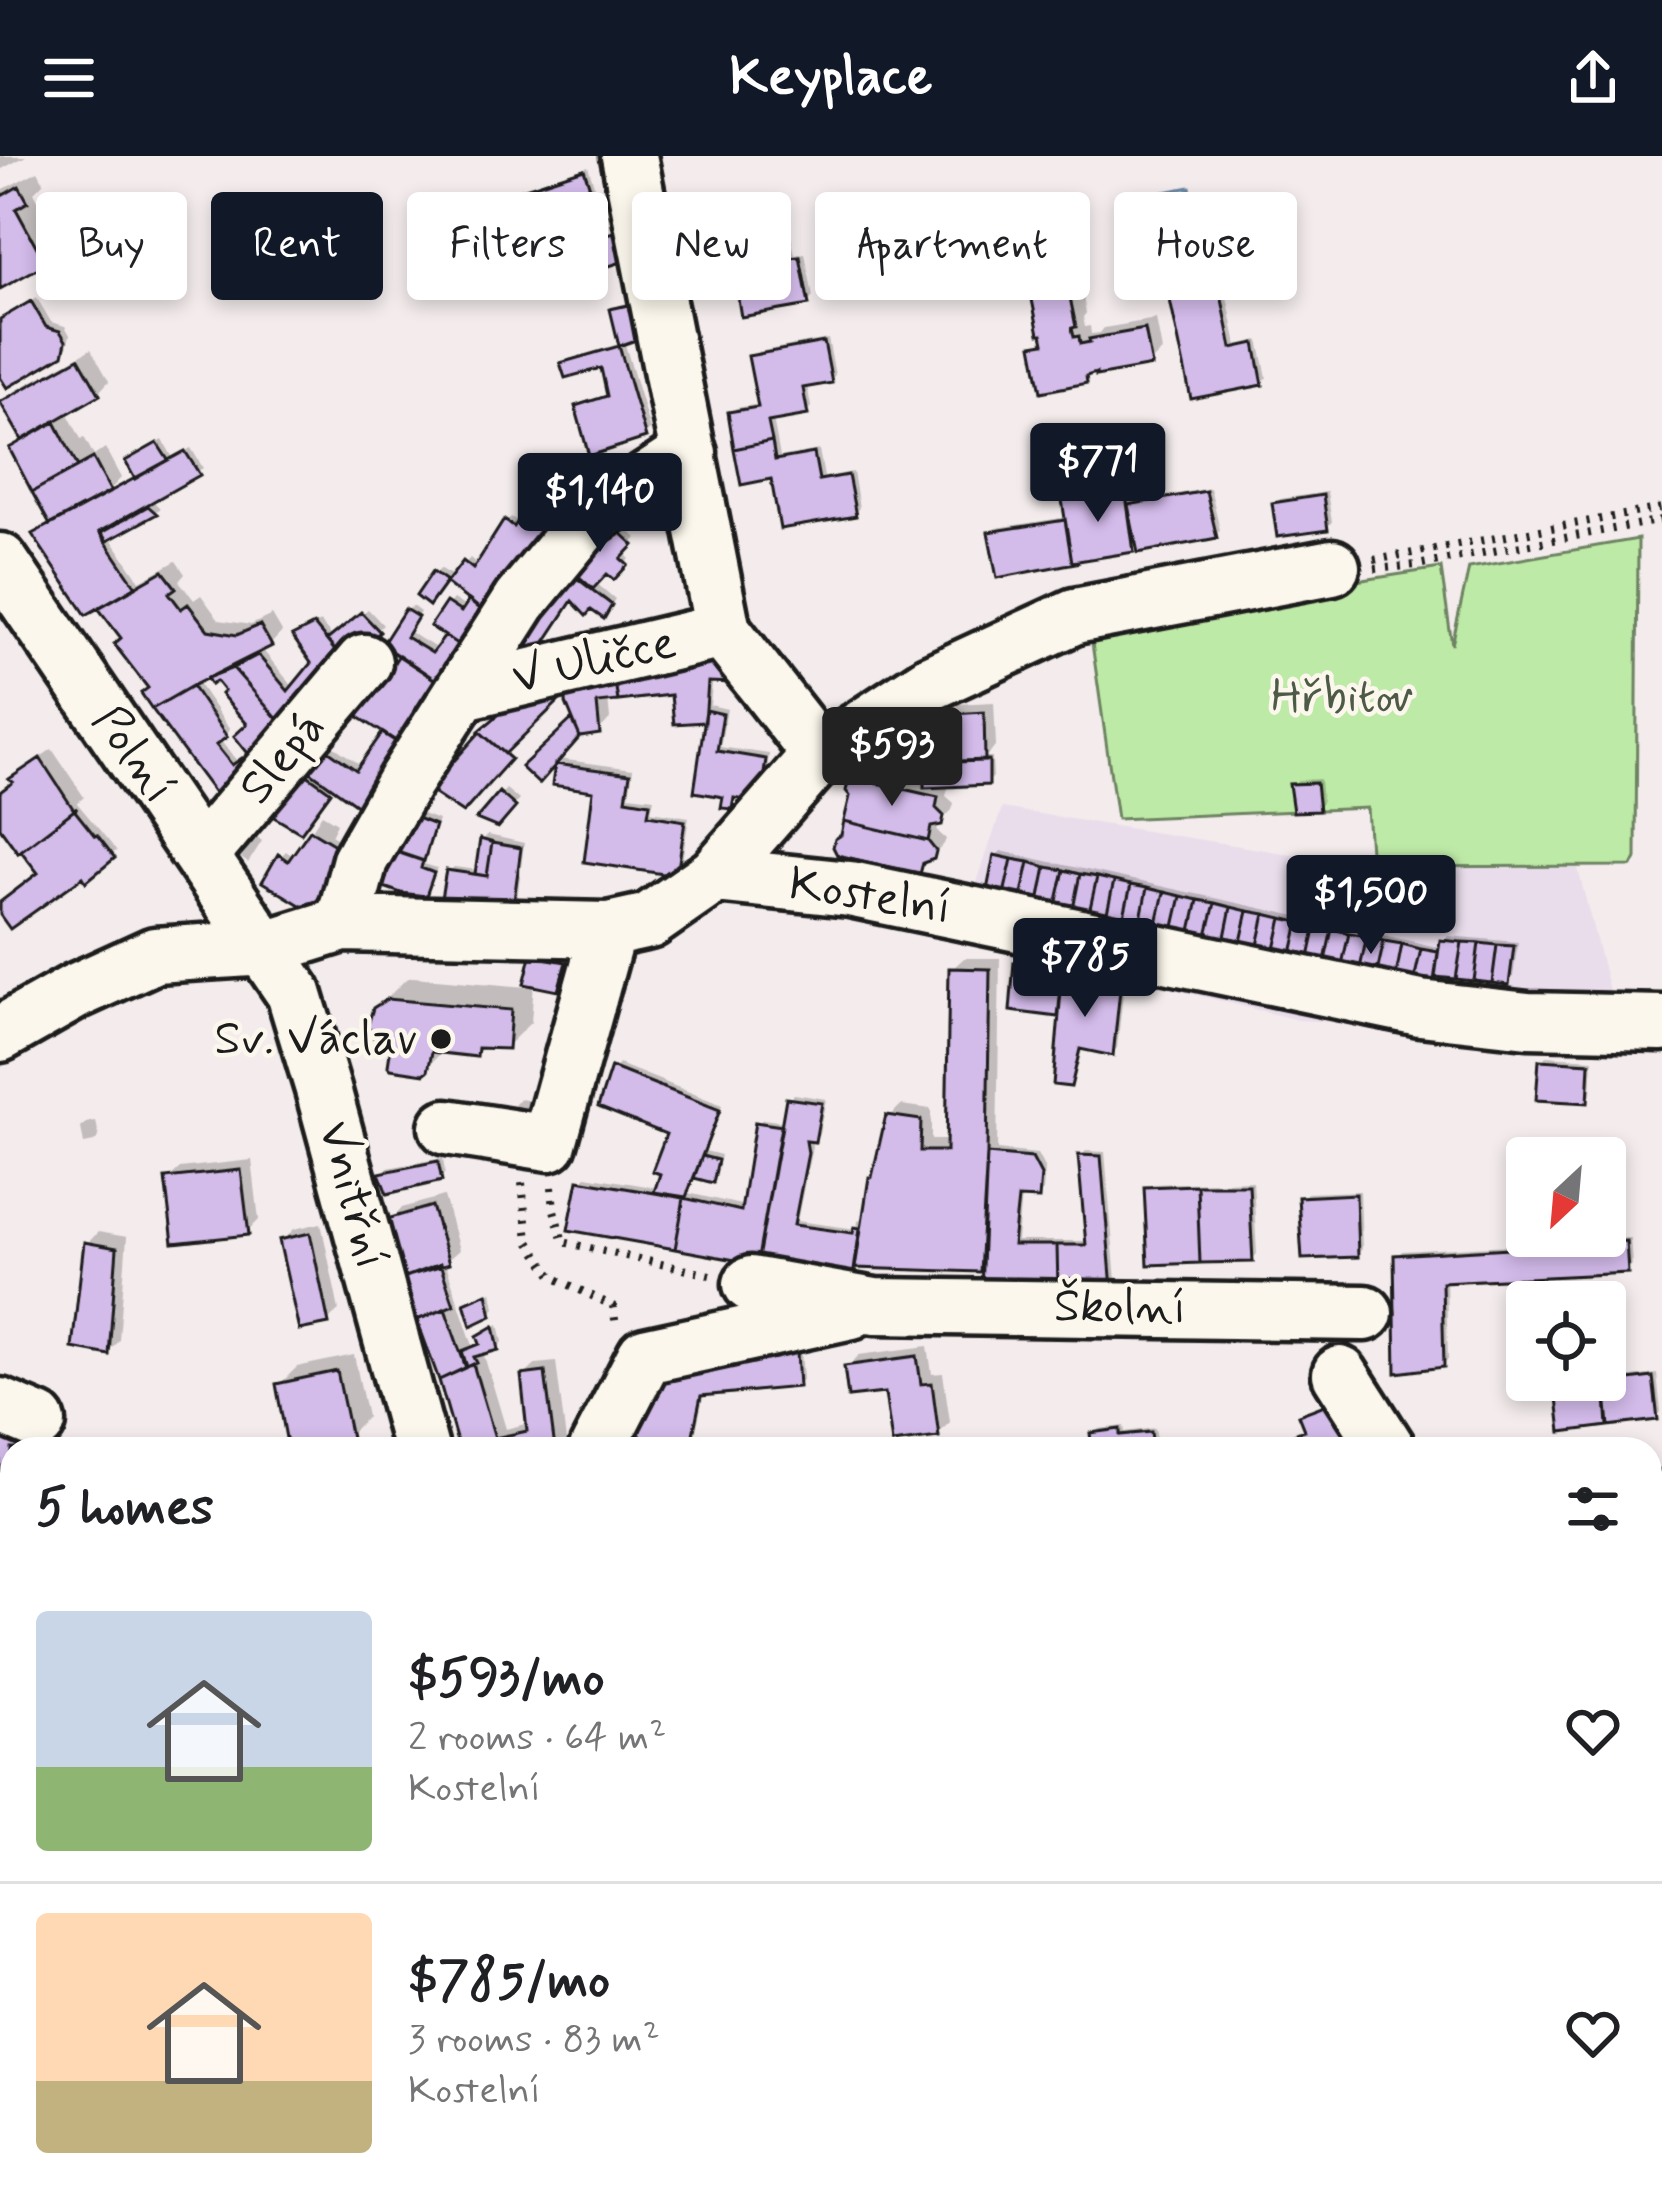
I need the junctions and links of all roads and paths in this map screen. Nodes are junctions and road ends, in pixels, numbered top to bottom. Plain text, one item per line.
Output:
1 (629, 156) edge
2 (689, 453) junction
3 (1662, 508) edge
4 (1662, 520) edge
5 (0, 561) edge
6 (1332, 567) junction
7 (723, 631) junction
8 (364, 662) dead end
9 (464, 692) junction
10 (820, 755) junction
11 (202, 854) junction
12 (716, 875) junction
13 (343, 924) junction
14 (608, 930) junction
15 (266, 948) junction
16 (1662, 1023) edge
17 (0, 1034) edge
18 (447, 1127) dead end
19 (540, 1142) junction
20 (751, 1284) joint
21 (875, 1306) junction
22 (1365, 1312) dead end
23 (1340, 1374) dead end
24 (629, 1384) junction
25 (418, 1437) edge
26 (603, 1437) edge
27 (1380, 1437) edge

1 - 2 street
2 - 7 street
2 - 9 street, V Uličce
3 - 6 path
4 - 6 path
5 - 11 street, Polní
6 - 10 street, Kostelní
7 - 9 street, V Uličce
7 - 10 street
8 - 11 street, Slepá
9 - 13 street, V Uličce
10 - 12 street, Kostelní
11 - 15 street, Polní
12 - 14 street, Kostelní
12 - 16 street, Kostelní
13 - 14 street, Kostelní
13 - 15 street, Kostelní
14 - 19 street
15 - 17 street, Kostelní
15 - 25 street, Vnitřní
18 - 19 street
19 - 20 path
19 - 24 path
20 - 21 street, Školní
21 - 22 street, Školní
21 - 24 street, Školní
23 - 27 street
24 - 26 street, Školní

